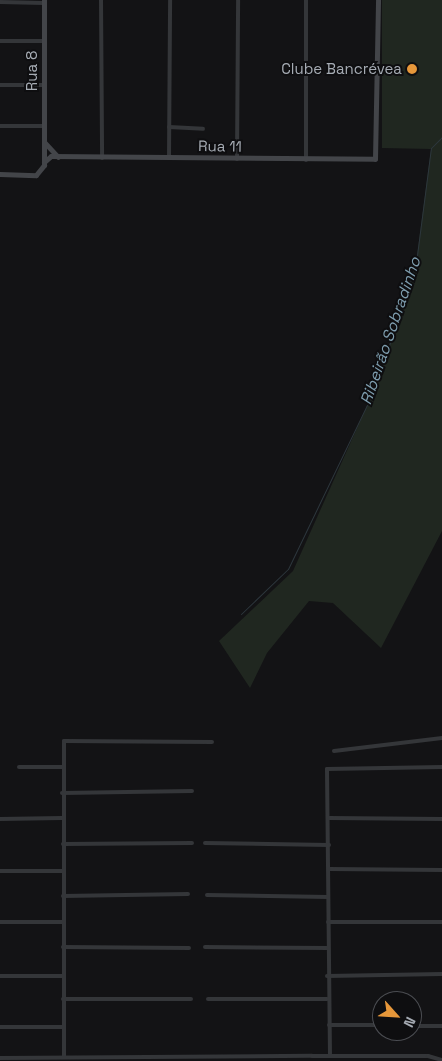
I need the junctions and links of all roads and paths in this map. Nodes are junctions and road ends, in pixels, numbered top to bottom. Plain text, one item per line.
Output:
1 (101, 0) edge
2 (170, 0) edge
3 (238, 0) edge
4 (306, 0) edge
5 (378, 0) edge
6 (0, 2) edge
7 (44, 2) edge
8 (0, 41) edge
9 (44, 41) junction
10 (0, 85) edge
11 (44, 85) junction
12 (0, 126) edge
13 (44, 126) junction
14 (169, 127) junction
15 (203, 129) dead end
16 (45, 143) junction
17 (58, 157) junction
18 (102, 158) junction
19 (168, 158) junction
20 (237, 159) junction
21 (306, 160) junction
22 (44, 162) junction
23 (0, 174) edge
24 (442, 738) edge
25 (212, 742) dead end
26 (334, 751) dead end
27 (19, 767) dead end
28 (442, 767) edge
29 (63, 768) junction
30 (192, 792) dead end
31 (62, 793) junction
32 (62, 818) junction
33 (329, 818) junction
34 (0, 819) edge
35 (442, 819) edge
36 (192, 843) dead end
37 (205, 843) dead end
38 (64, 844) junction
39 (329, 845) junction
40 (329, 869) junction
41 (442, 870) edge
42 (0, 871) edge
43 (62, 871) junction
44 (188, 894) dead end
45 (63, 896) junction
46 (206, 896) dead end
47 (328, 896) junction
48 (0, 922) edge
49 (62, 922) junction
50 (328, 922) junction
51 (442, 922) edge
52 (205, 947) dead end
53 (63, 948) junction
54 (189, 948) dead end
55 (328, 948) junction
56 (442, 974) edge
57 (0, 976) edge
58 (63, 976) junction
59 (327, 976) junction
60 (63, 999) junction
61 (191, 999) dead end
62 (208, 999) dead end
63 (327, 999) junction
64 (329, 1025) junction
65 (372, 1025) edge
66 (422, 1026) edge
67 (442, 1026) edge
68 (0, 1027) edge
69 (62, 1027) junction
70 (330, 1056) junction
71 (428, 1056) junction
72 (0, 1058) edge
73 (64, 1058) junction
74 (200, 1059) edge
75 (208, 1059) edge
76 (442, 1060) edge
77 (431, 1061) edge

1 - 18 street
2 - 14 street
3 - 20 street
4 - 21 street
5 - 21 street, Rua 11
6 - 7 street
7 - 9 street, Rua 8
8 - 9 street
9 - 11 street, Rua 8
10 - 11 street
11 - 13 street, Rua 8
12 - 13 street
13 - 16 street, Rua 8
14 - 15 street
14 - 19 street
16 - 17 street
16 - 22 street
17 - 18 street, Rua 11
17 - 22 street
18 - 19 street, Rua 11
19 - 20 street, Rua 11
20 - 21 street, Rua 11
22 - 23 street
24 - 26 street
25 - 29 street
27 - 29 street
28 - 33 street
29 - 31 street
30 - 31 street
31 - 32 street
32 - 34 street
32 - 38 street
33 - 35 street
33 - 39 street
36 - 38 street
37 - 39 street
38 - 43 street
39 - 40 street
40 - 41 street
40 - 47 street
42 - 43 street
43 - 45 street
44 - 45 street
45 - 49 street
46 - 47 street
47 - 50 street
48 - 49 street
49 - 53 street
50 - 51 street
50 - 55 street
52 - 55 street
53 - 54 street
53 - 58 street
55 - 59 street
56 - 59 street
57 - 58 street
58 - 60 street
59 - 63 street
60 - 61 street
60 - 69 street
62 - 63 street
63 - 64 street
64 - 65 street
64 - 70 street
66 - 67 street
68 - 69 street
69 - 73 street
70 - 71 street
70 - 75 street
71 - 76 street
71 - 77 street
72 - 73 street
73 - 74 street
74 - 75 street

